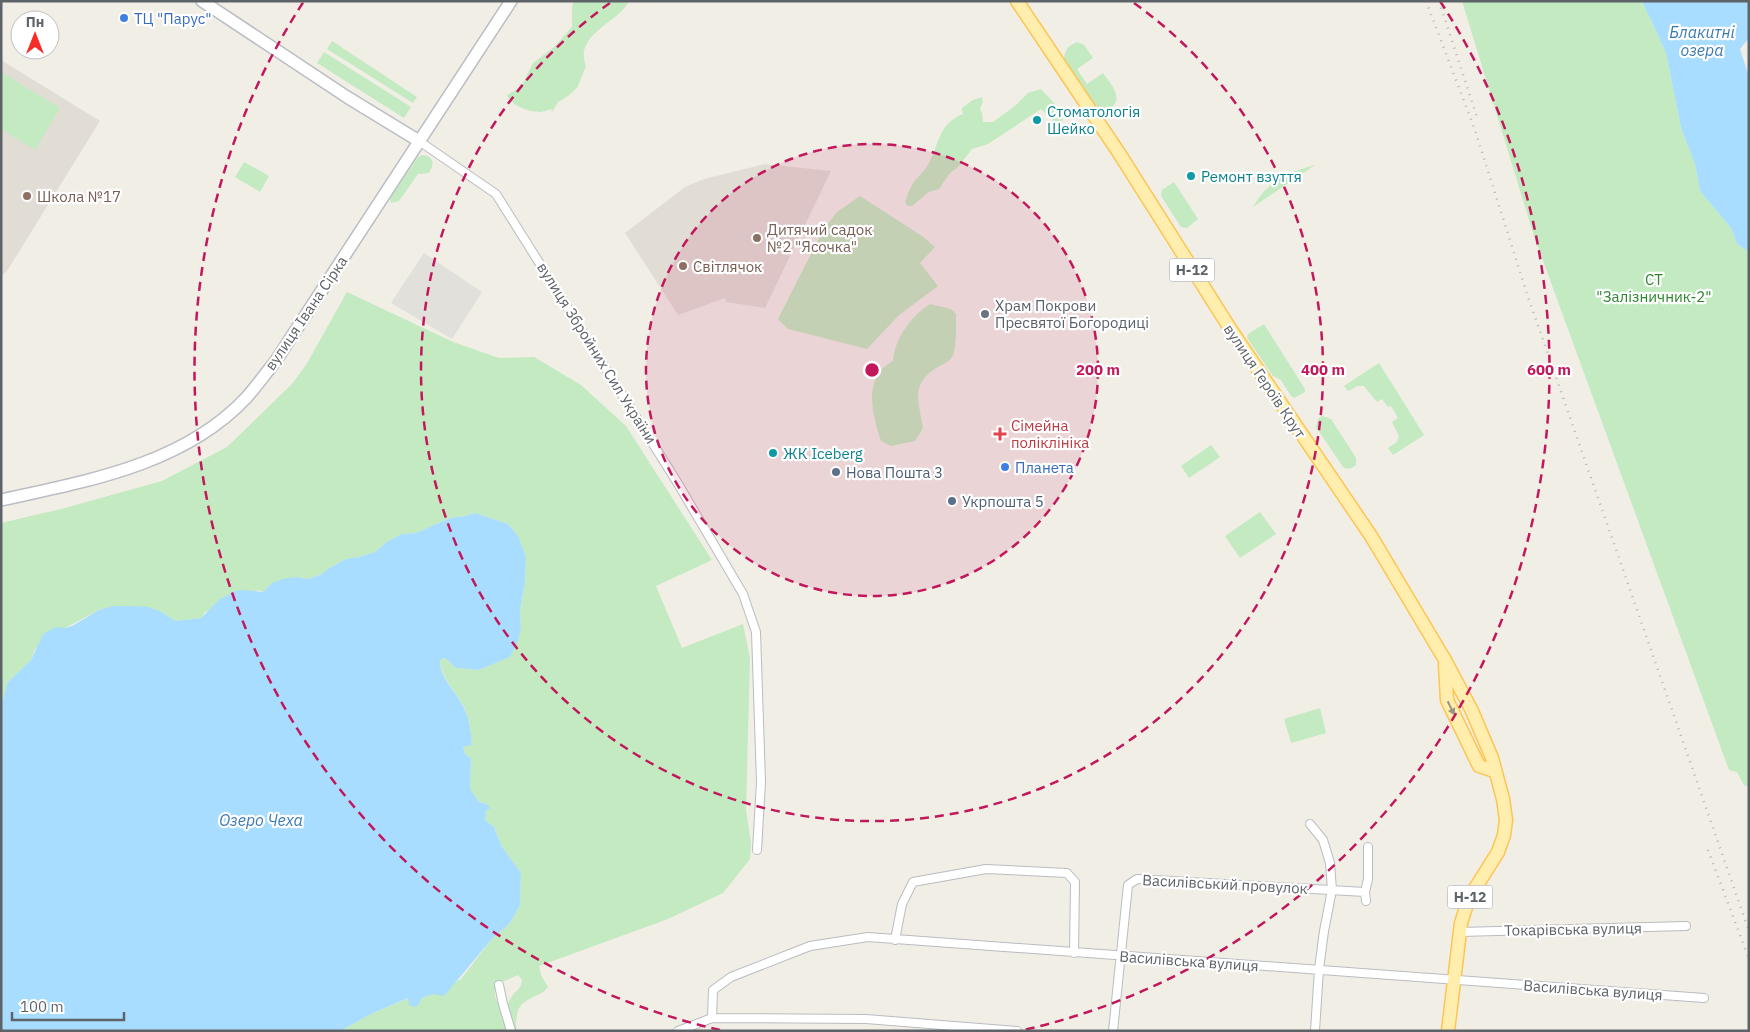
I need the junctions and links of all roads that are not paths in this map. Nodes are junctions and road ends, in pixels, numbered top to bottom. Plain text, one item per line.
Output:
1 (202, 1) edge
2 (511, 1) edge
3 (1017, 1) edge
4 (419, 141) junction
5 (1, 500) edge
6 (1310, 824) dead end
7 (1368, 847) dead end
8 (757, 850) dead end
9 (1332, 890) junction
10 (1686, 926) dead end
11 (1459, 932) junction
12 (895, 940) junction
13 (1074, 953) junction
14 (1121, 957) junction
15 (1319, 969) junction
16 (1453, 980) junction
17 (499, 985) dead end
18 (1704, 998) dead end
19 (712, 1018) junction
20 (511, 1031) edge
21 (678, 1031) edge
22 (1017, 1031) edge
23 (1113, 1031) edge
24 (1315, 1031) edge
25 (1448, 1031) edge

1 - 4 street, вулиця Збройних Сил України
2 - 4 street, вулиця Івана Сірка
3 - 11 main road, вулиця Героїв Крут / Н-12
4 - 5 street, вулиця Івана Сірка
4 - 8 street, вулиця Збройних Сил України
6 - 9 street
7 - 9 street, Василівський провулок
9 - 14 street, Василівський провулок
9 - 15 street
10 - 11 street, Токарівська вулиця
11 - 16 main road, Н-12
12 - 13 street, Василівська вулиця
12 - 13 street
12 - 19 street, Василівська вулиця
13 - 14 street, Василівська вулиця
14 - 15 street, Василівська вулиця
14 - 23 street
15 - 16 street, Василівська вулиця
15 - 24 street
16 - 18 street, Василівська вулиця
16 - 25 main road, Н-12
17 - 20 street
19 - 21 street
19 - 22 street

